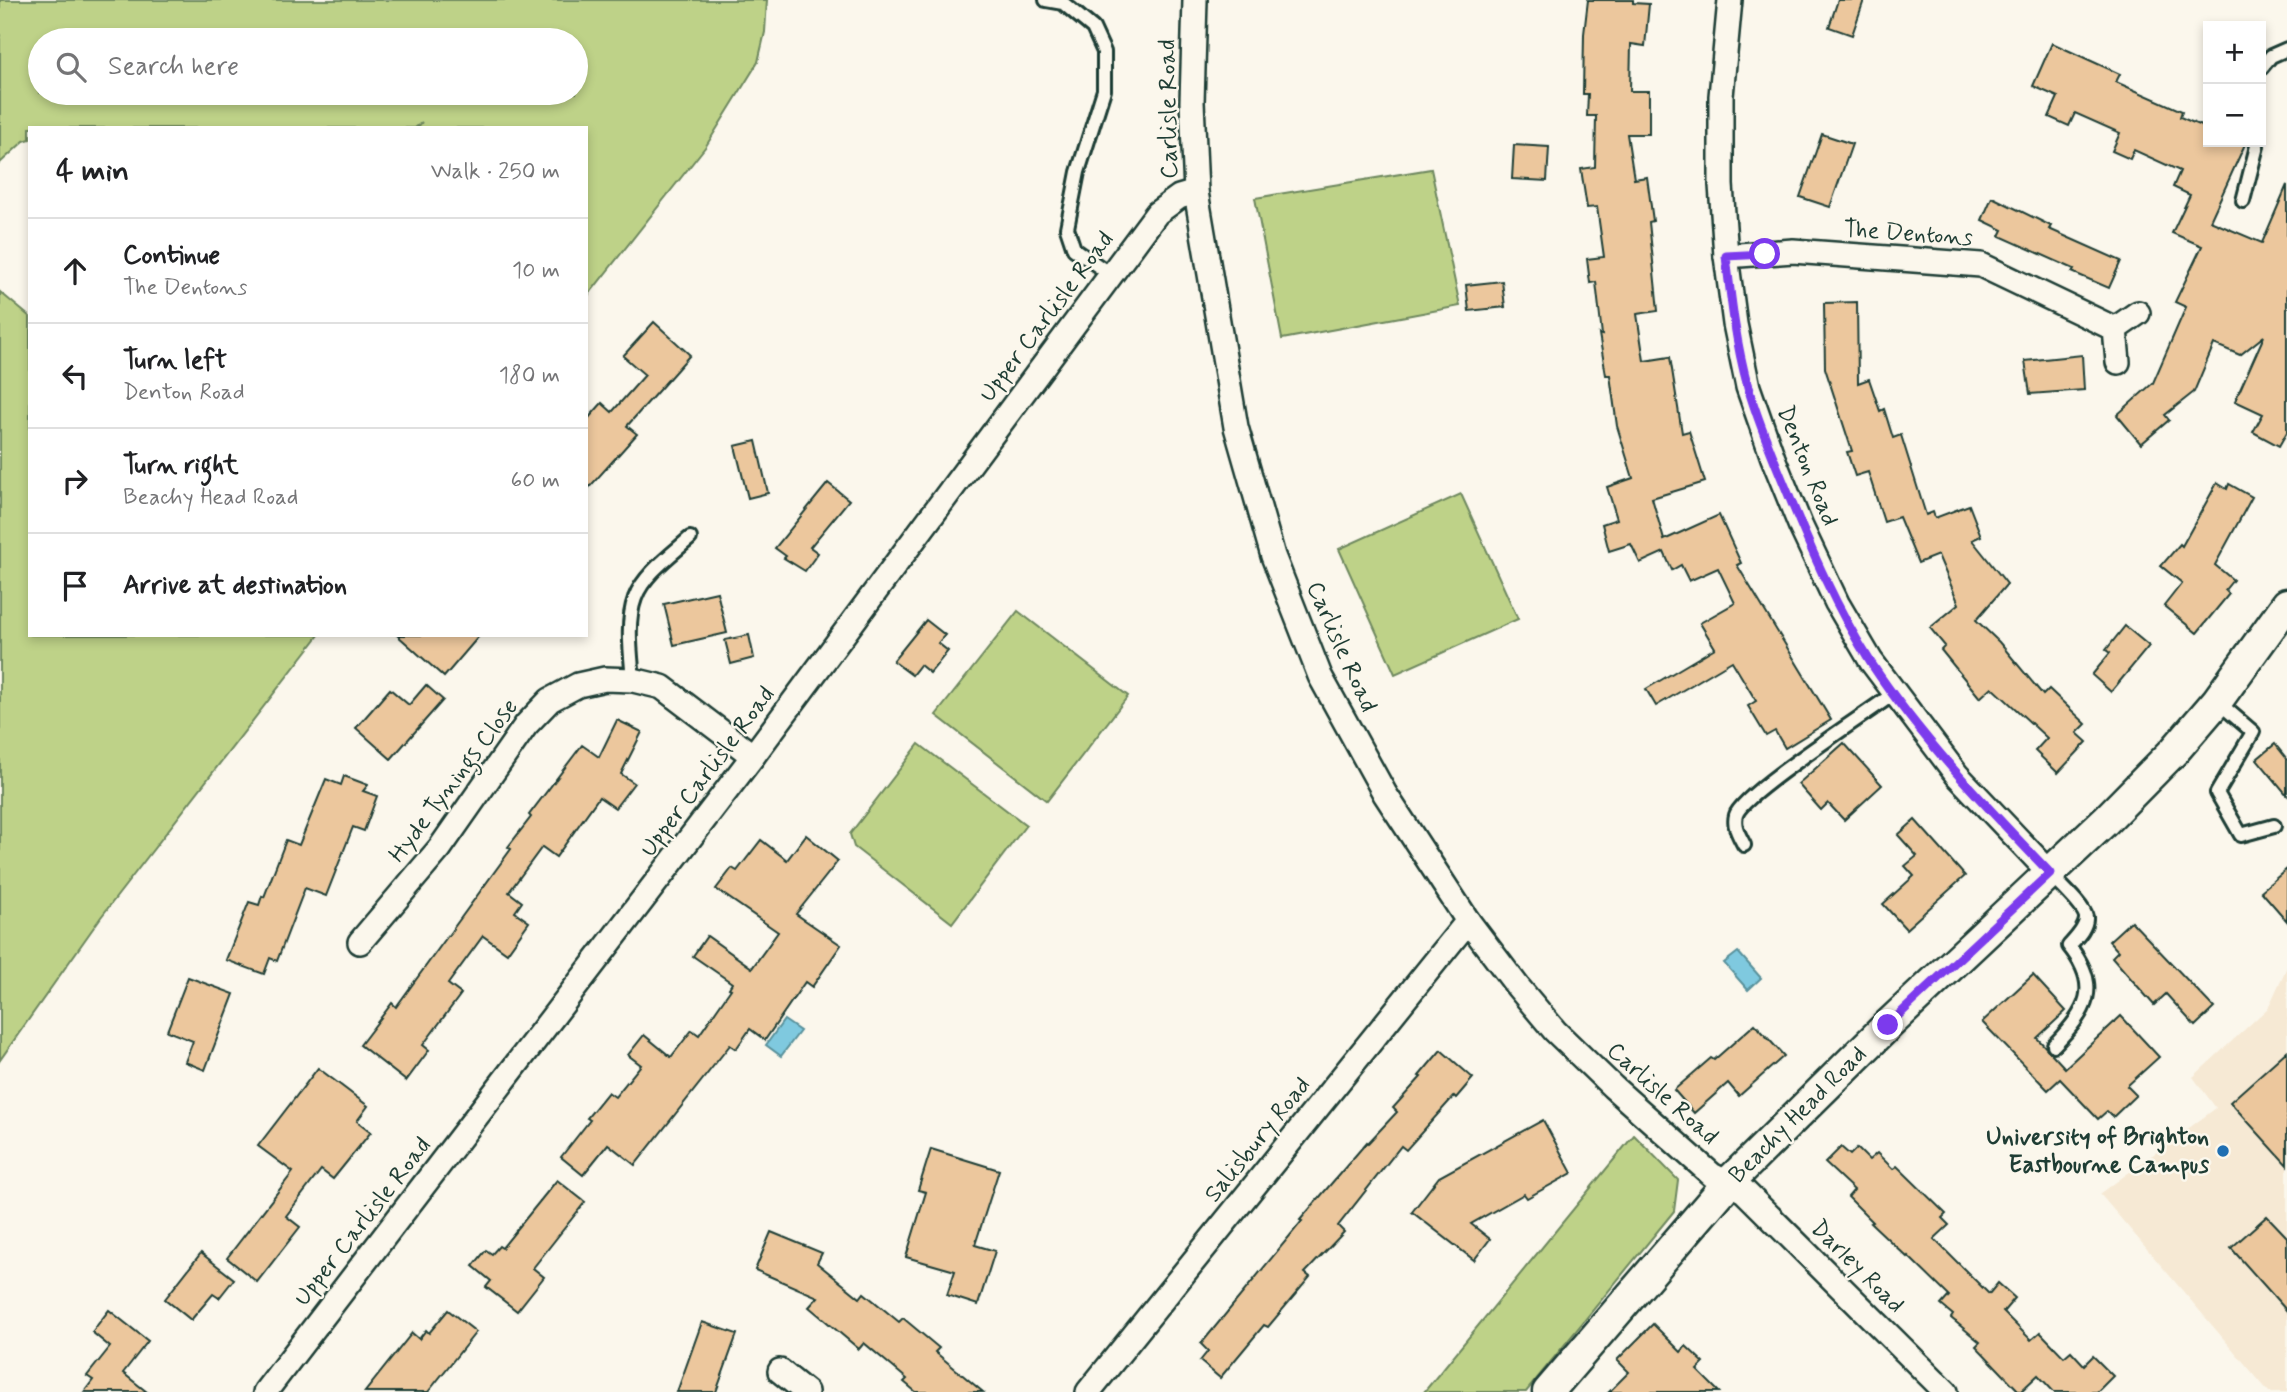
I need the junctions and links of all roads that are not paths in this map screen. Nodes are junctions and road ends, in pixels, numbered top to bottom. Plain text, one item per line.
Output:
1 (1046, 0) edge
2 (1195, 0) edge
3 (1730, 0) edge
4 (2287, 49) edge
5 (2266, 63) edge
6 (2257, 147) edge
7 (1196, 192) junction
8 (2243, 201) dead end
9 (1726, 256) junction
10 (1111, 275) junction
11 (2138, 313) dead end
12 (2115, 329) junction
13 (2118, 362) dead end
14 (690, 538) dead end
15 (2287, 604) edge
16 (633, 680) junction
17 (1893, 694) junction
18 (2217, 701) junction
19 (753, 756) junction
20 (2274, 825) dead end
21 (1744, 845) dead end
22 (2050, 873) junction
23 (1468, 921) junction
24 (360, 942) dead end
25 (2054, 1045) dead end
26 (1727, 1184) junction
27 (780, 1371) dead end
28 (265, 1392) edge
29 (806, 1392) edge
30 (1088, 1392) edge
31 (1548, 1392) edge
32 (1946, 1392) edge

1 - 10 lane
2 - 7 street, Carlisle Road
3 - 9 street, Denton Road
4 - 5 lane
6 - 8 lane
7 - 10 street, Upper Carlisle Road
7 - 23 street, Carlisle Road
9 - 12 street, The Dentons
9 - 17 street, Denton Road
10 - 19 street, Upper Carlisle Road
11 - 12 street
12 - 13 street
14 - 16 lane
15 - 18 street, Beachy Head Road
16 - 19 street, Hyde Tynings Close
16 - 24 street, Hyde Tynings Close
17 - 21 lane
17 - 22 street, Denton Road
18 - 20 lane
18 - 22 street, Beachy Head Road
19 - 28 street, Upper Carlisle Road
22 - 25 lane
22 - 26 street, Beachy Head Road
23 - 26 street, Carlisle Road
23 - 30 street, Salisbury Road
26 - 31 street, Beachy Head Road
26 - 32 street, Darley Road
27 - 29 street

